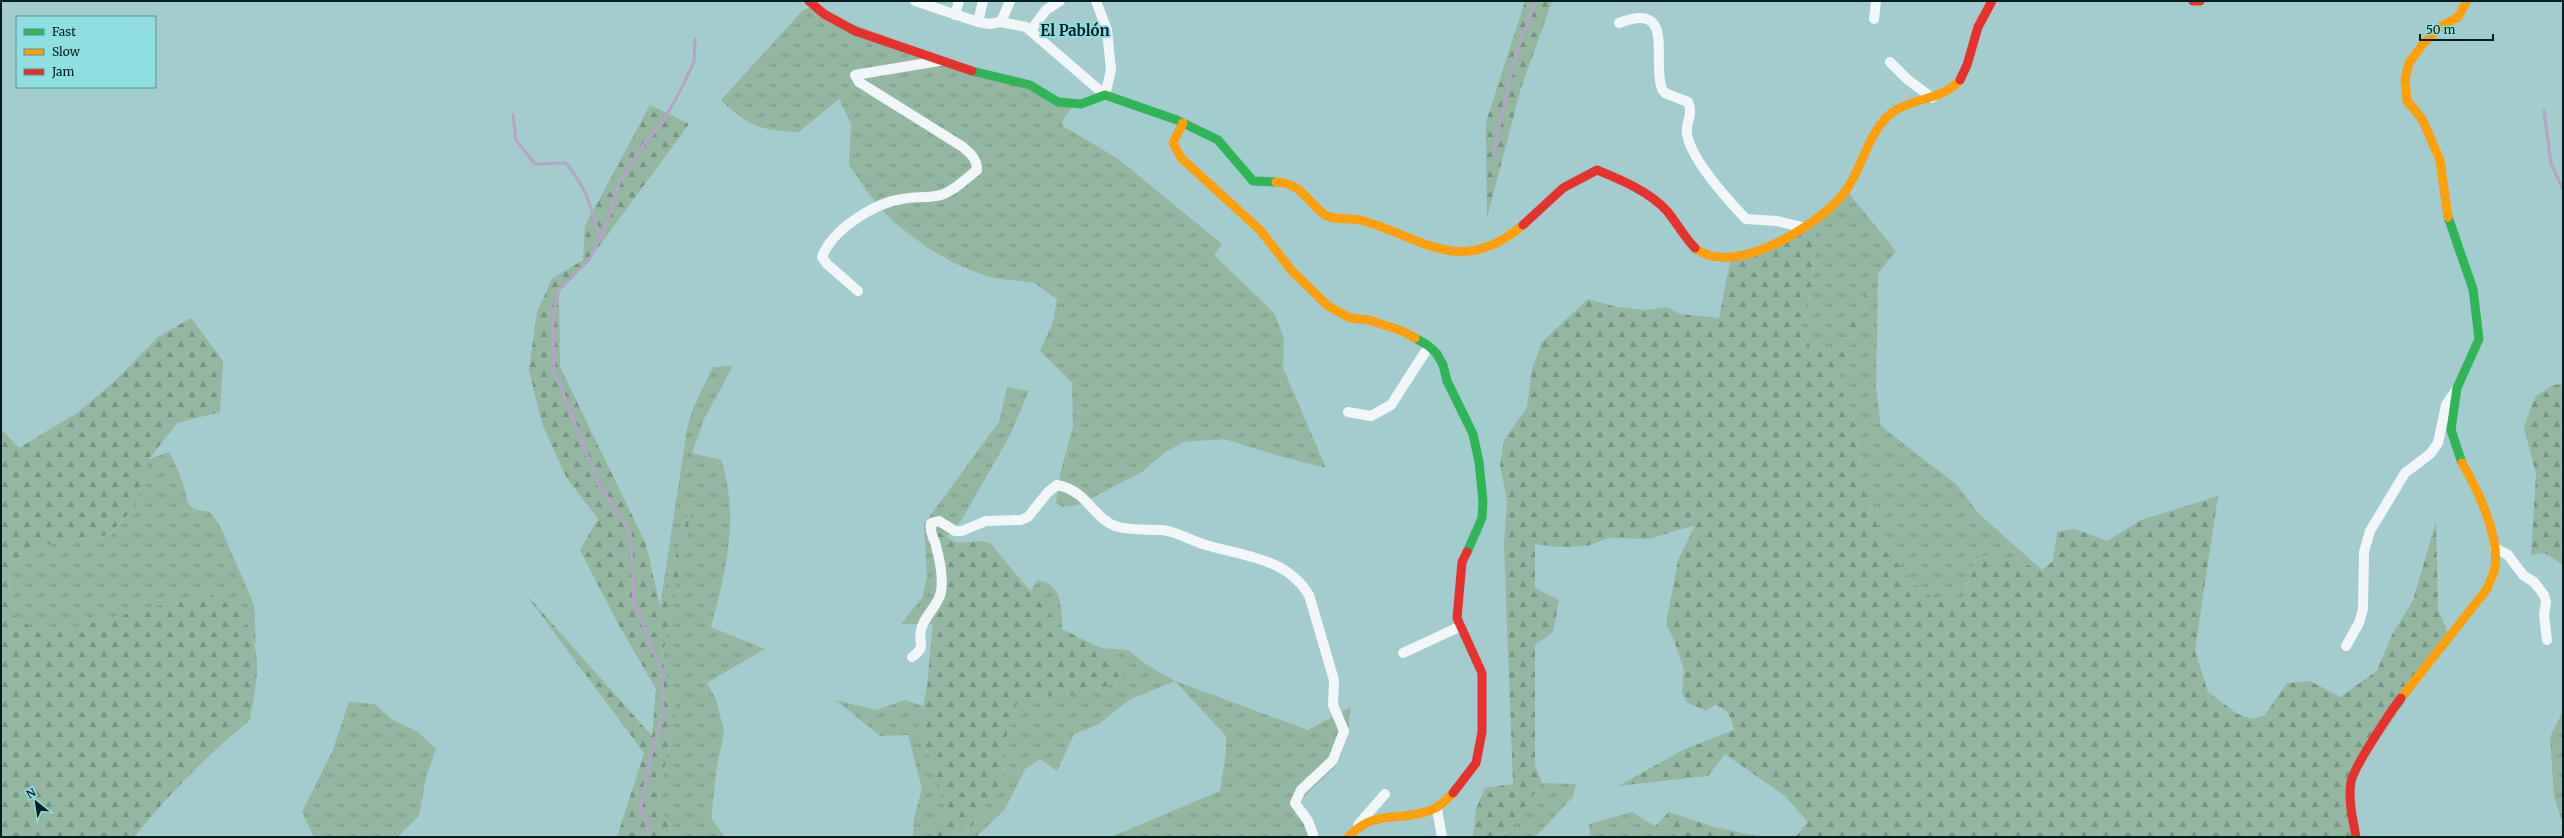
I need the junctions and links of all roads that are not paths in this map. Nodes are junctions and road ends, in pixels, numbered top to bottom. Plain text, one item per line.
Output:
1 (809, 1) edge
2 (915, 1) edge
3 (958, 1) edge
4 (983, 1) edge
5 (1010, 1) edge
6 (1060, 1) edge
7 (1096, 1) edge
8 (1876, 1) edge
9 (1992, 1) edge
10 (2193, 1) edge
11 (2200, 1) edge
12 (2467, 1) edge
13 (955, 15) junction
14 (1874, 19) dead end
15 (978, 22) junction
16 (1000, 22) junction
17 (1619, 23) dead end
18 (1030, 30) junction
19 (939, 61) junction
20 (1890, 62) dead end
21 (1105, 94) junction
22 (1932, 98) junction
23 (1183, 123) junction
24 (1802, 227) junction
25 (858, 291) dead end
26 (1429, 346) junction
27 (2457, 388) junction
28 (1348, 412) dead end
29 (2495, 548) junction
30 (1459, 627) junction
31 (2547, 640) dead end
32 (2346, 646) dead end
33 (1403, 653) dead end
34 (912, 657) dead end
35 (1385, 794) dead end
36 (1437, 809) junction
37 (1355, 828) junction
38 (1314, 837) edge
39 (1348, 837) edge
40 (1442, 837) edge
41 (2356, 837) edge

1 - 19 street
2 - 13 street
3 - 13 street
4 - 15 street
5 - 16 street
6 - 18 street
7 - 21 street
8 - 14 street
9 - 22 street
10 - 11 street
12 - 27 street
13 - 15 street
15 - 16 street
16 - 18 street
17 - 24 street
18 - 21 street
19 - 21 street
19 - 25 street
20 - 22 street
21 - 23 street
22 - 24 street
23 - 24 street
23 - 26 street
26 - 28 street
26 - 30 street
27 - 29 street
27 - 32 street
29 - 31 street
29 - 41 street
30 - 33 street
30 - 36 street
34 - 38 street
35 - 37 street
36 - 37 street
36 - 40 street
37 - 39 street

